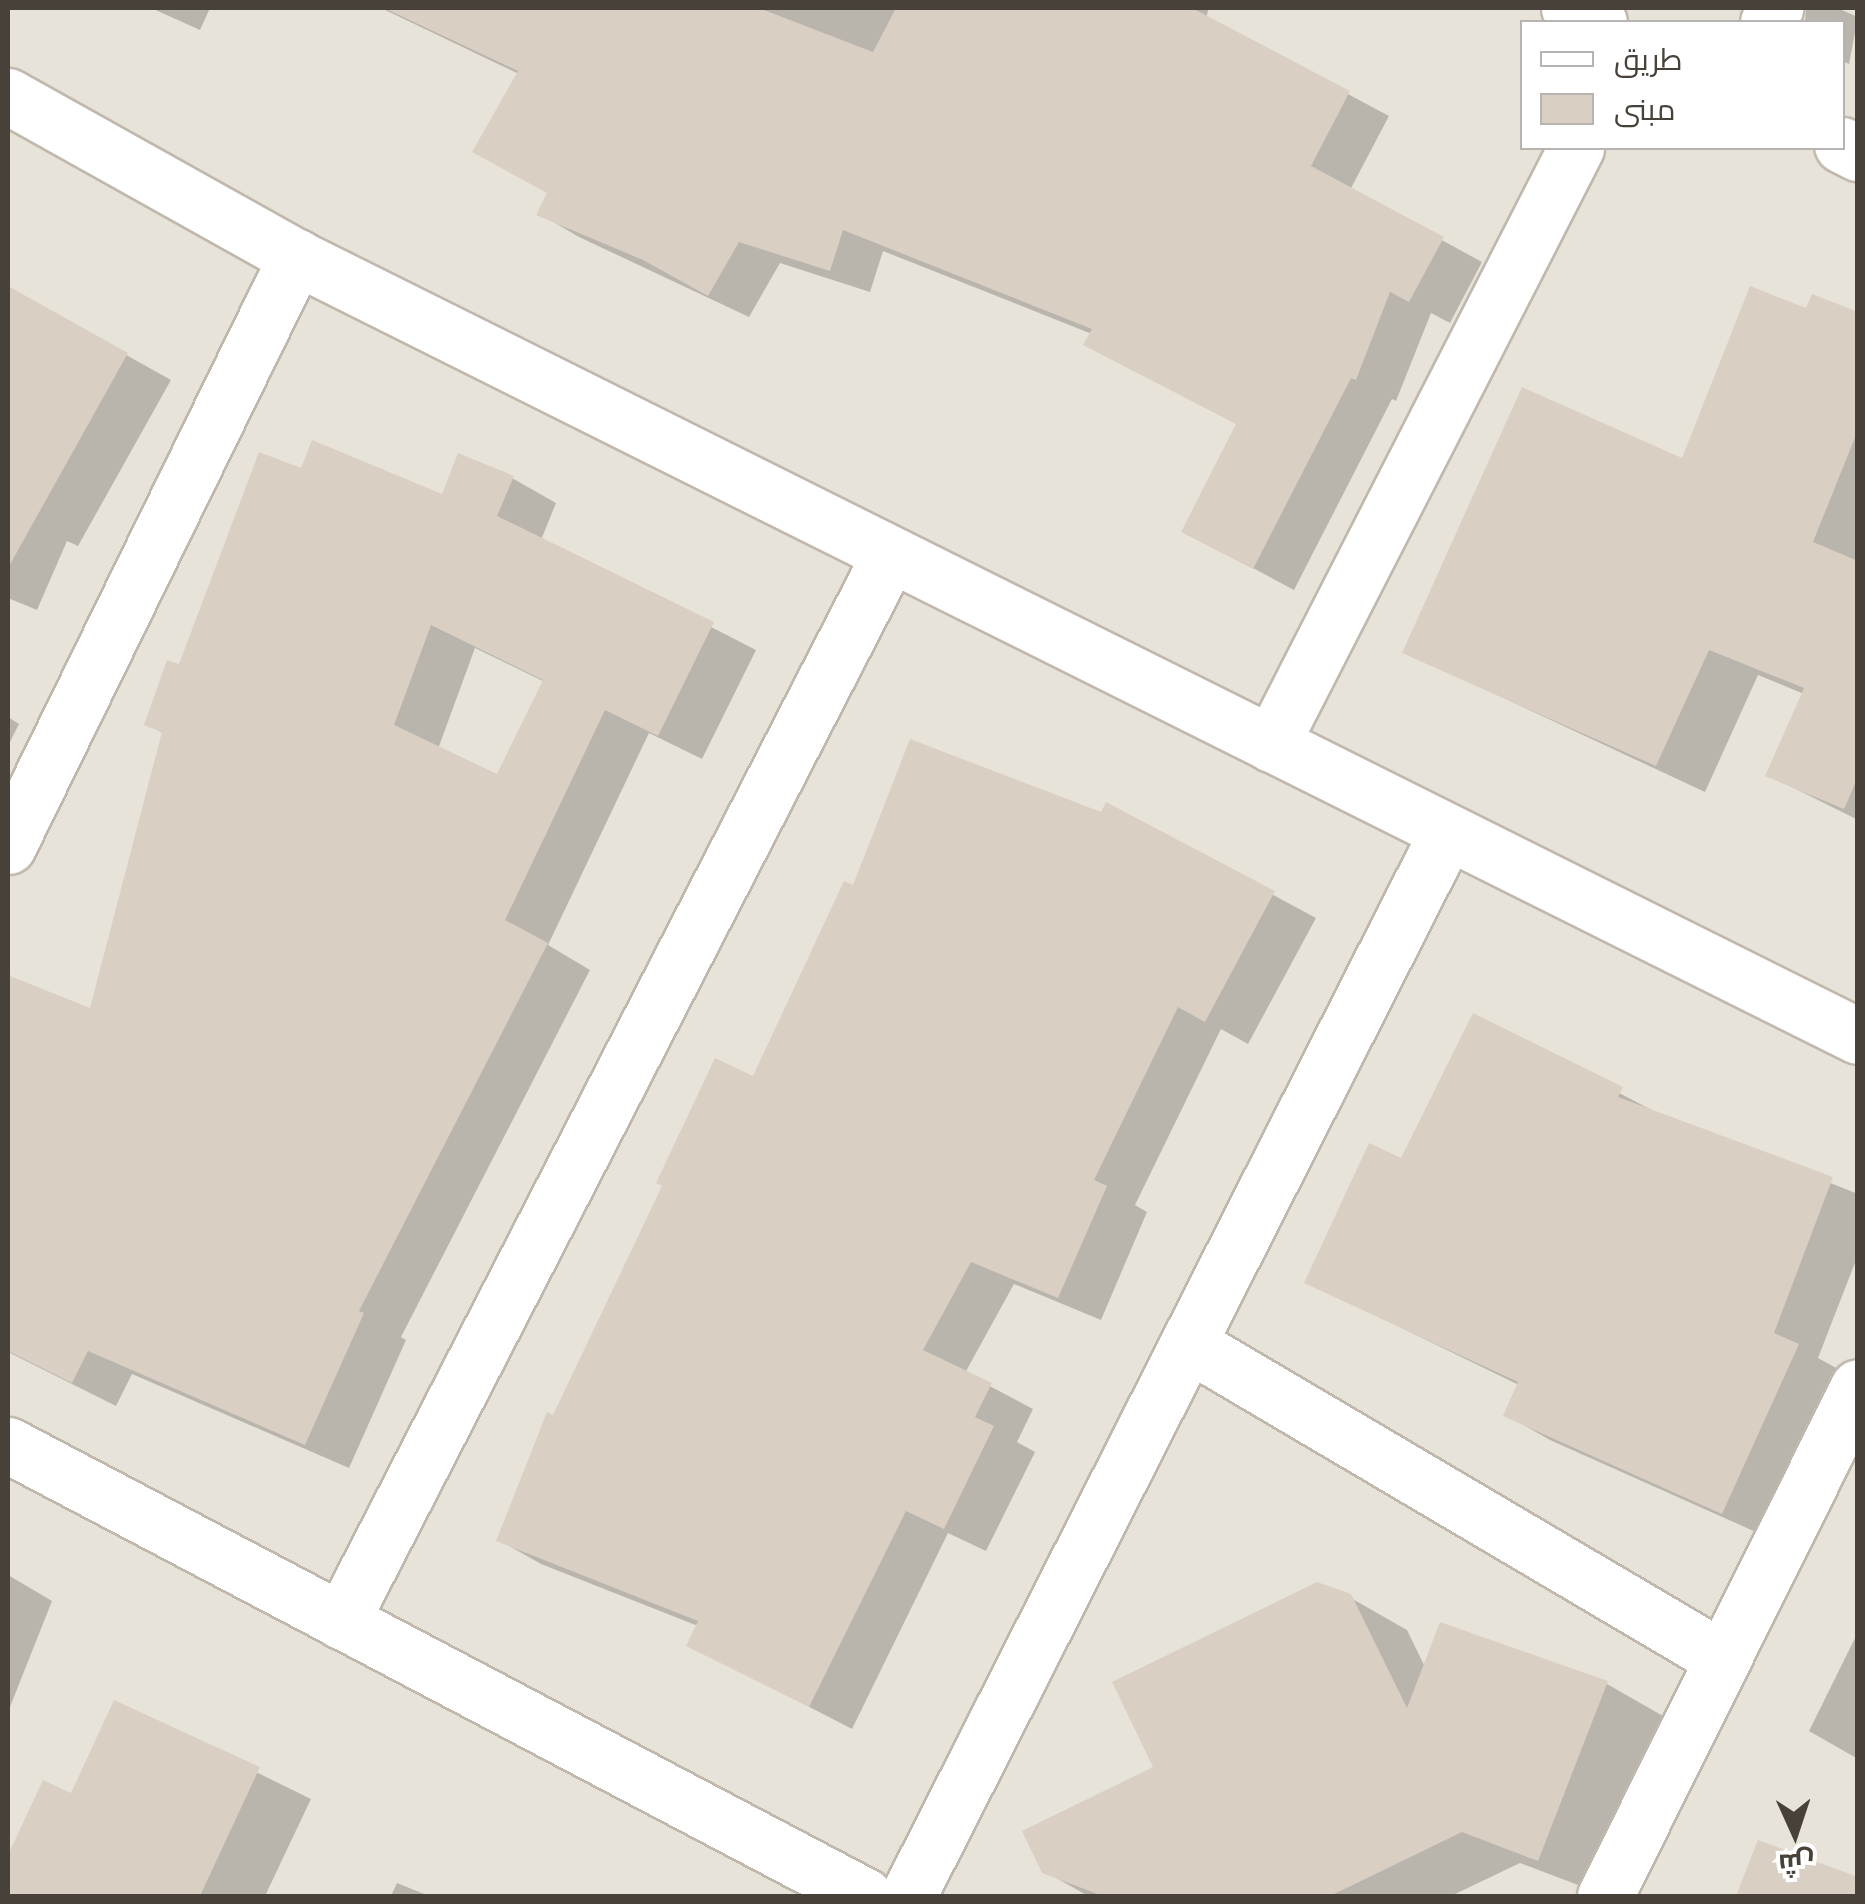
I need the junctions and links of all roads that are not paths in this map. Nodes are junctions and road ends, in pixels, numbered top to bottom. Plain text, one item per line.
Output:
1 (1570, 8) edge
2 (1596, 20) edge
3 (8, 96) edge
4 (1575, 150) edge
5 (296, 258) junction
6 (890, 554) junction
7 (1270, 744) junction
8 (1447, 832) junction
9 (8, 846) edge
10 (1858, 1036) edge
11 (1189, 1344) junction
12 (1858, 1388) edge
13 (8, 1445) edge
14 (341, 1621) junction
15 (1723, 1659) junction
16 (865, 1896) edge
17 (908, 1896) edge
18 (1605, 1896) edge

1 - 2 street
3 - 5 street
4 - 7 street
5 - 6 street
5 - 9 street
6 - 7 street
6 - 14 street
7 - 8 street
8 - 10 street
8 - 11 street
11 - 15 street
11 - 17 street
12 - 15 street
13 - 14 street
14 - 16 street
15 - 18 street

